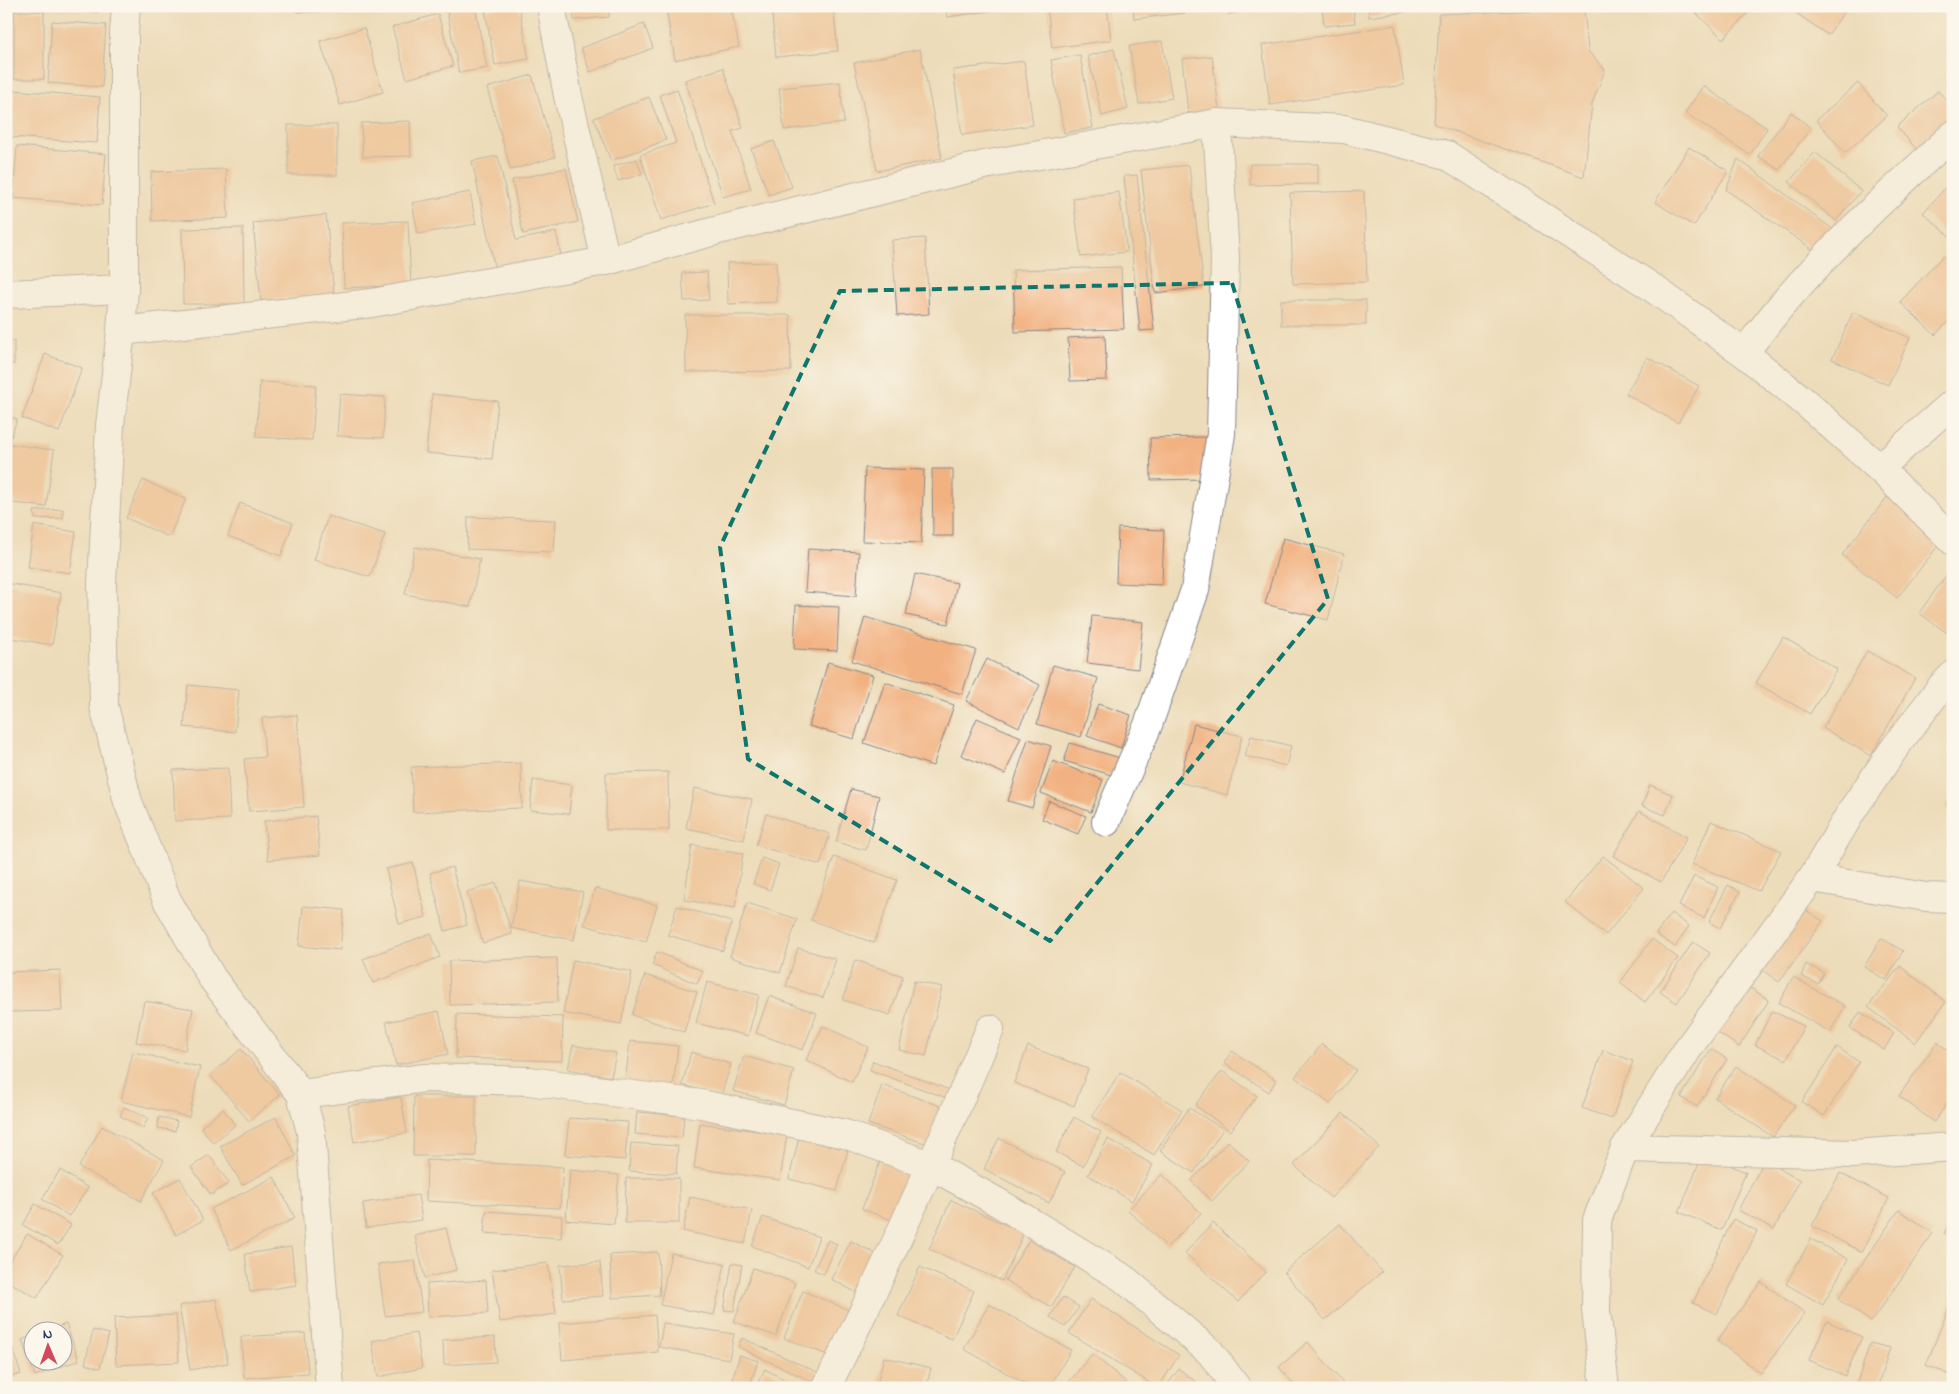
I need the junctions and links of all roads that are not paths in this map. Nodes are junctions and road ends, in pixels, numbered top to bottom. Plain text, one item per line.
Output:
1 (126, 6) edge
2 (551, 6) edge
3 (1217, 123) junction
4 (1953, 135) edge
5 (606, 261) junction
6 (124, 289) junction
7 (6, 294) edge
8 (122, 330) junction
9 (1744, 353) junction
10 (1953, 403) edge
11 (1879, 468) junction
12 (1953, 541) edge
13 (1953, 675) edge
14 (1106, 822) dead end
15 (1812, 878) junction
16 (1953, 898) edge
17 (990, 1029) dead end
18 (301, 1094) junction
19 (1953, 1147) edge
20 (1625, 1148) junction
21 (932, 1166) junction
22 (330, 1388) edge
23 (826, 1388) edge
24 (1237, 1388) edge
25 (1604, 1388) edge

1 - 6 street
2 - 5 street
3 - 5 street
3 - 9 street
3 - 14 street
4 - 9 street
5 - 8 street
6 - 7 street
6 - 8 street
8 - 18 street
9 - 11 street
10 - 11 street
11 - 12 street
13 - 15 street
15 - 16 street
15 - 20 street
17 - 21 street
18 - 21 street
18 - 22 street
19 - 20 street
20 - 25 street
21 - 23 street
21 - 24 street

